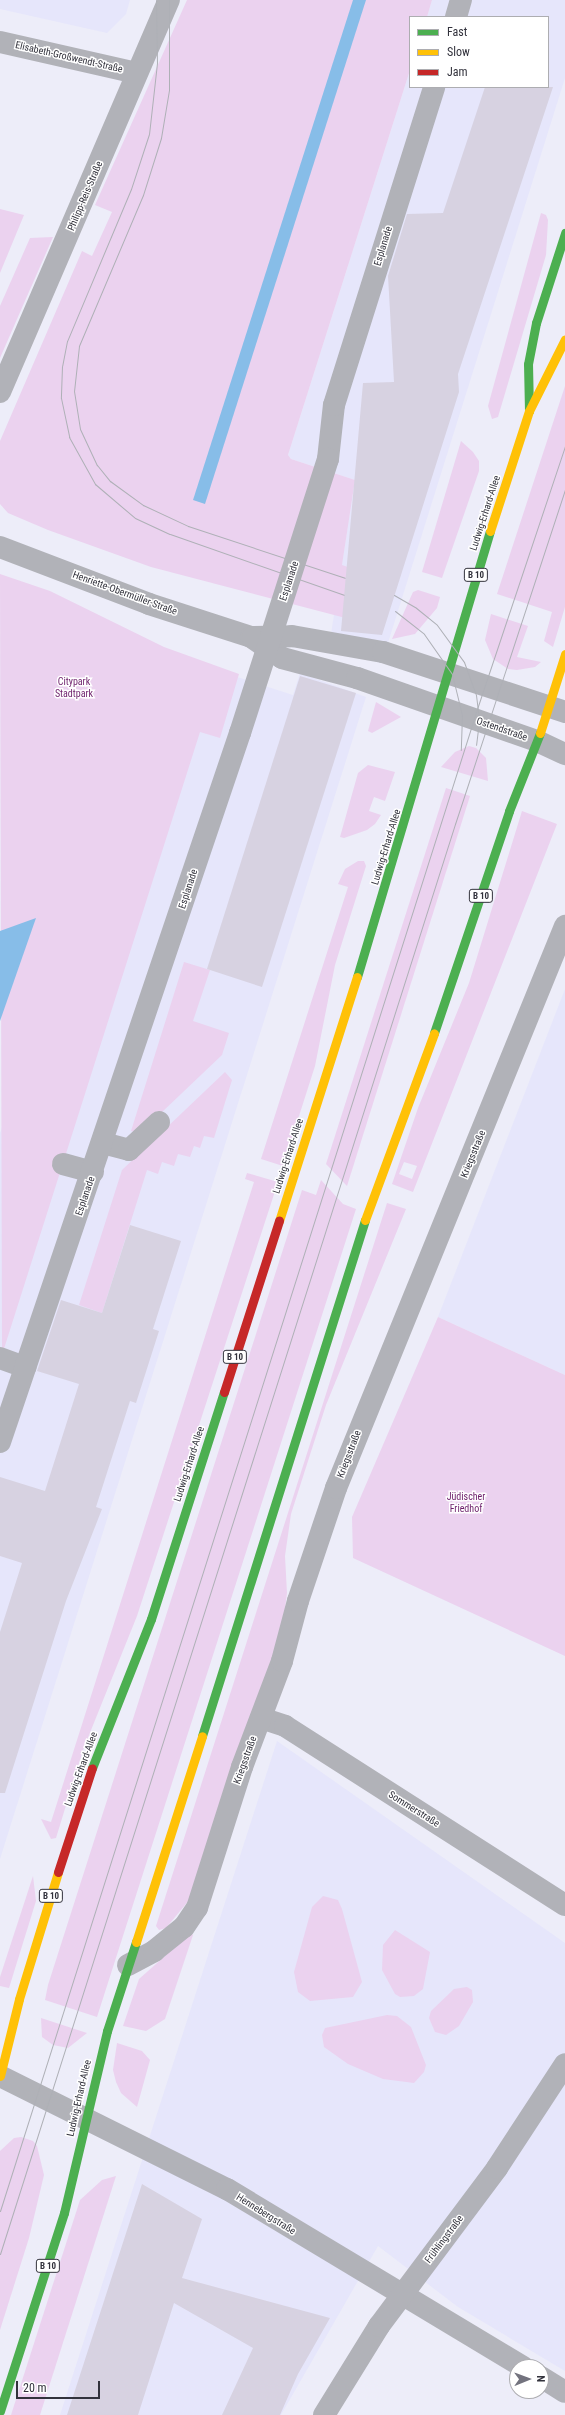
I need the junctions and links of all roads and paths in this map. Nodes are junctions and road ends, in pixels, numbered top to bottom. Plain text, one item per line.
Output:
1 (169, 0) edge
2 (461, 0) edge
3 (456, 16) edge
4 (0, 42) edge
5 (137, 73) junction
6 (434, 88) edge
7 (565, 234) edge
8 (565, 339) edge
9 (0, 392) edge
10 (529, 411) junction
11 (0, 547) edge
12 (251, 637) junction
13 (565, 654) edge
14 (447, 673) junction
15 (438, 706) junction
16 (557, 709) edge
17 (537, 741) junction
18 (565, 754) edge
19 (565, 926) edge
20 (159, 1122) dead end
21 (103, 1143) junction
22 (63, 1164) dead end
23 (93, 1172) junction
24 (0, 1358) edge
25 (25, 1367) junction
26 (0, 1442) edge
27 (261, 1718) junction
28 (565, 1906) edge
29 (128, 1965) junction
30 (565, 2064) edge
31 (0, 2076) edge
32 (86, 2117) junction
33 (401, 2296) junction
34 (509, 2359) edge
35 (549, 2382) edge
36 (565, 2392) edge
37 (0, 2412) edge
38 (324, 2415) edge

1 - 5 street, Philipp-Reis-Straße
2 - 3 street
4 - 5 street, Elisabeth-Großwendt-Straße
5 - 9 street, Philipp-Reis-Straße
6 - 21 street, Esplanade, bridge
7 - 10 main road, Ludwig-Erhard-Allee
8 - 10 main road, B 10
10 - 14 main road, Ludwig-Erhard-Allee / B 10
11 - 12 street, Henriette-Obermüller-Straße
12 - 14 street, Henriette-Obermüller-Straße
12 - 15 street, Henriette-Obermüller-Straße
13 - 16 main road, Ludwig-Erhard-Allee / B 10
14 - 15 main road, Ludwig-Erhard-Allee / B 10
14 - 16 street, Henriette-Obermüller-Straße
15 - 17 street, Ostendstraße
15 - 31 main road, Ludwig-Erhard-Allee / B 10
16 - 17 main road, Ludwig-Erhard-Allee / B 10
17 - 18 street, Ostendstraße
17 - 29 main road, Ludwig-Erhard-Allee / B 10
19 - 27 street, Kriegsstraße
20 - 21 street
21 - 23 street, Esplanade
22 - 23 street
23 - 25 street, Esplanade
24 - 25 street
25 - 26 street, Esplanade
27 - 28 street, Sommerstraße
27 - 29 street, Kriegsstraße
29 - 32 main road, Ludwig-Erhard-Allee / B 10
30 - 33 street, Frühlingstraße
31 - 32 street, Hennebergstraße
32 - 33 street, Hennebergstraße
32 - 37 main road, Ludwig-Erhard-Allee / B 10
33 - 34 street, Hennebergstraße
33 - 38 street, Frühlingstraße
35 - 36 street

